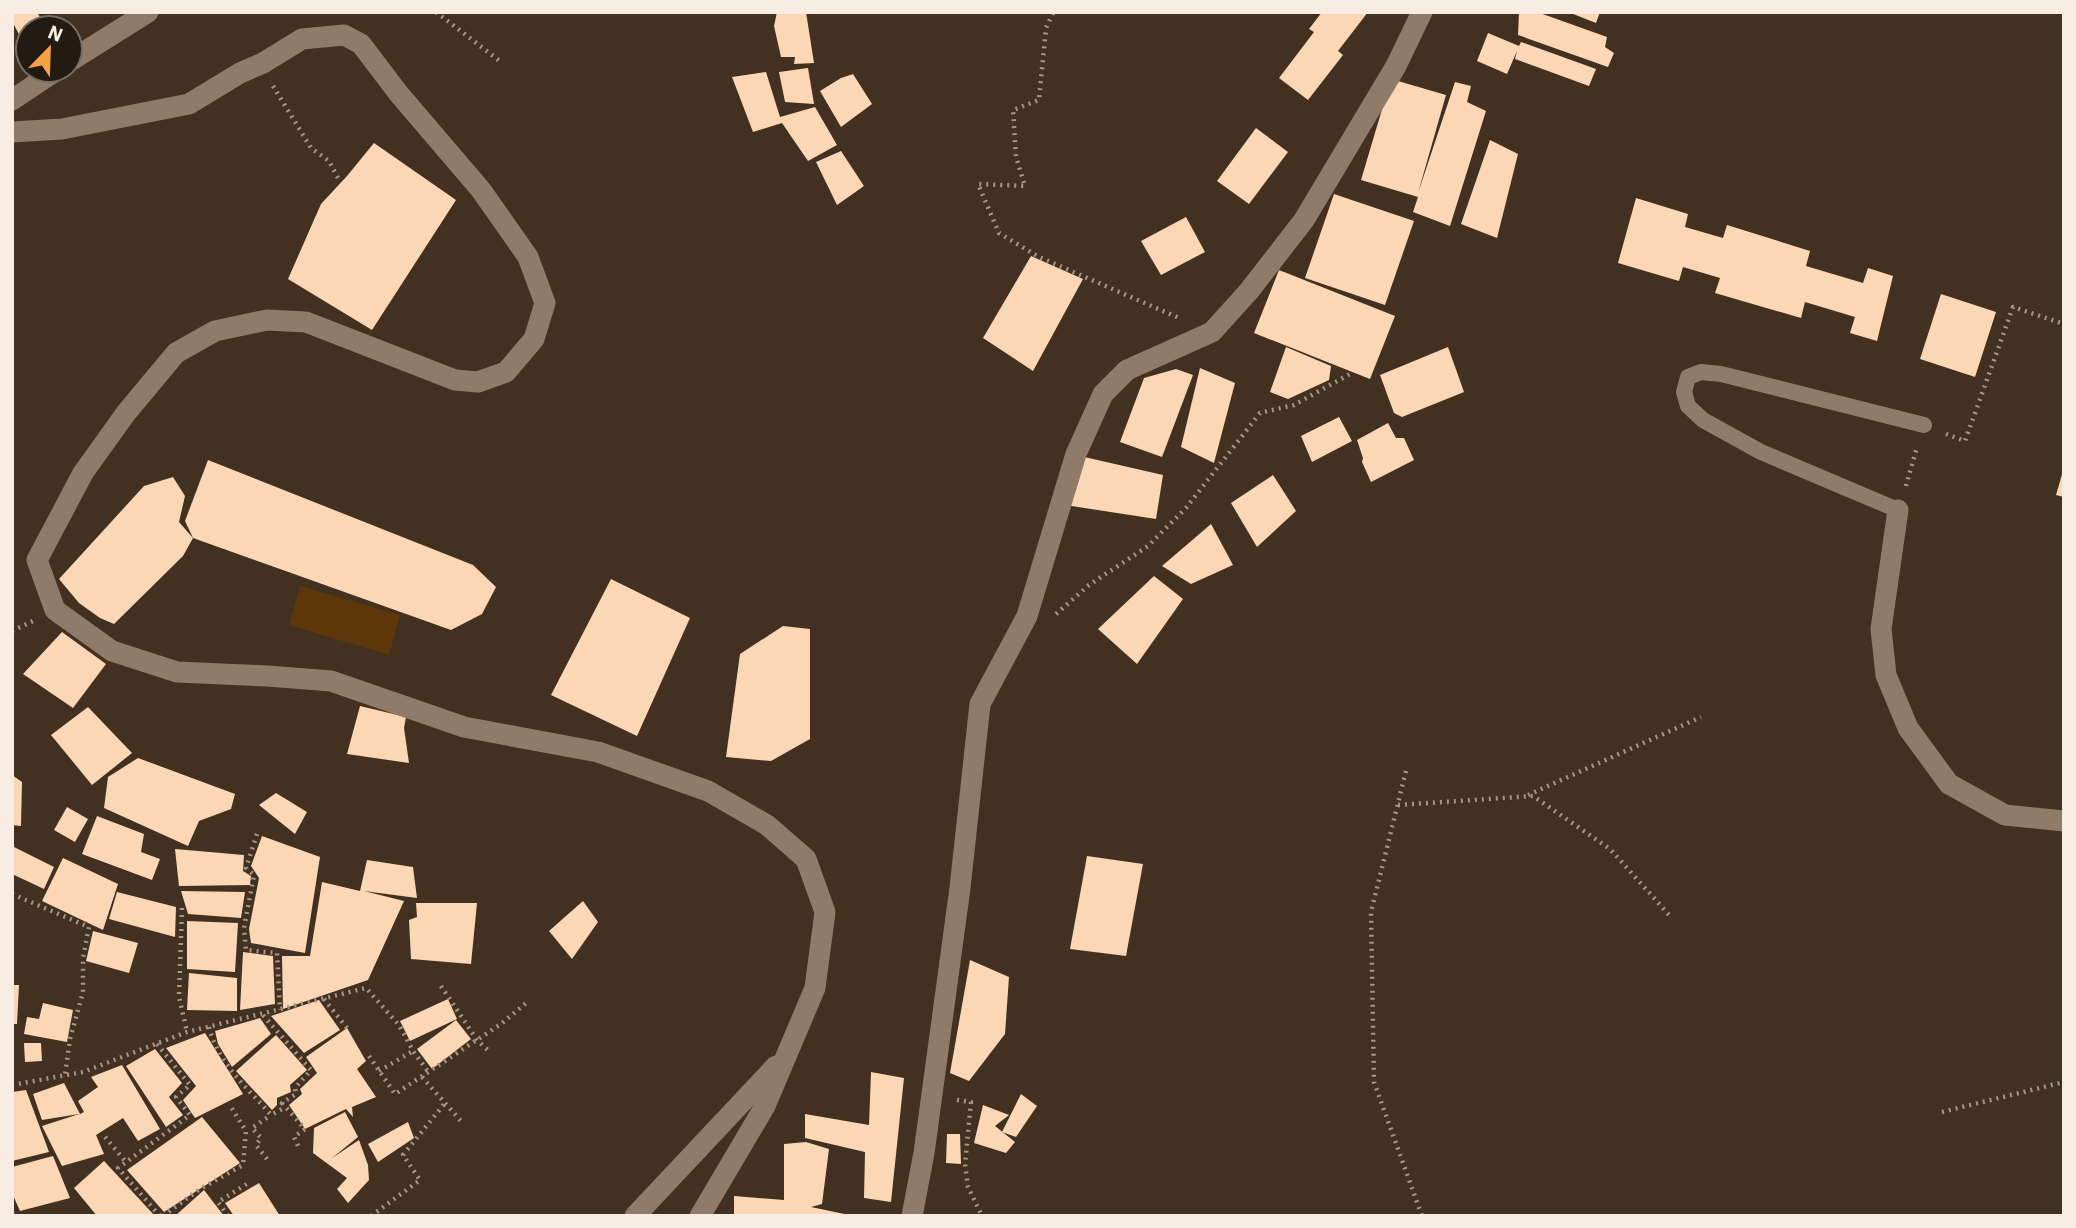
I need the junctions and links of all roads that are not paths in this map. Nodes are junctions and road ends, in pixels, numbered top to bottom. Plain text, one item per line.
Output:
1 (148, 12) edge
2 (1422, 12) edge
3 (84, 52) edge
4 (36, 84) edge
5 (12, 100) edge
6 (12, 132) edge
7 (1924, 425) road end
8 (1898, 510) joint
9 (2064, 821) edge
10 (785, 1057) junction
11 (635, 1216) edge
12 (700, 1216) edge
13 (912, 1216) edge

1 - 3 street
2 - 13 street
4 - 5 street
6 - 10 street
7 - 8 lane
8 - 9 street
10 - 11 street
10 - 12 street

